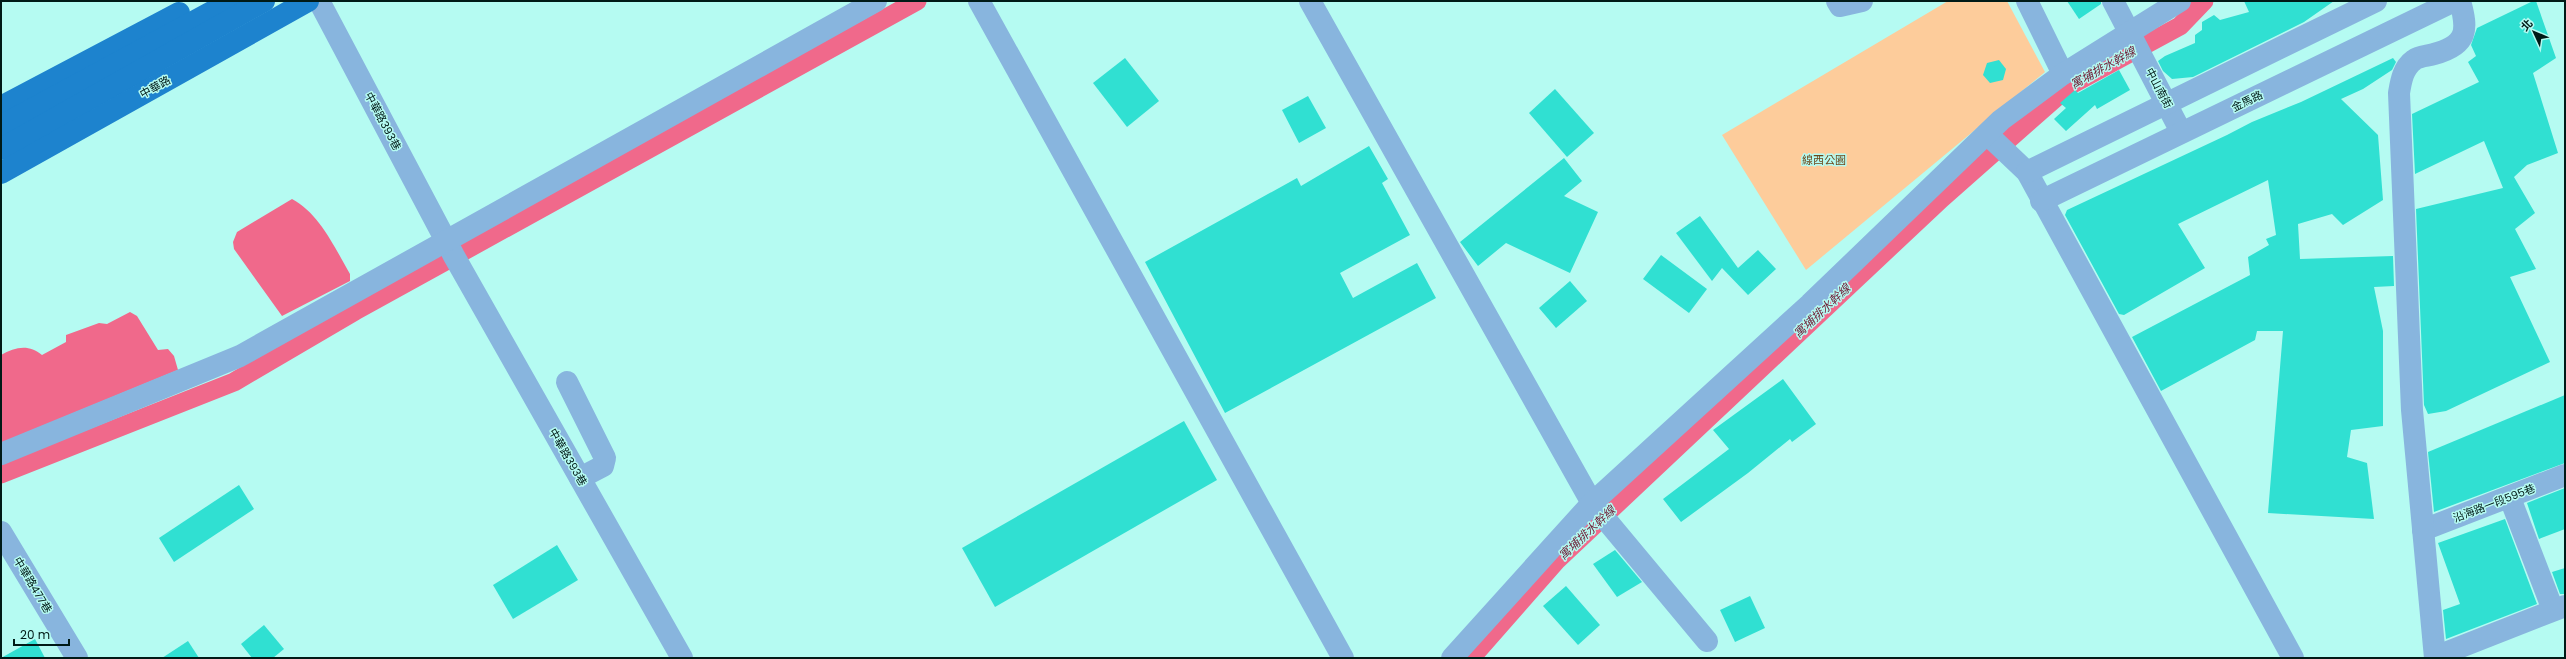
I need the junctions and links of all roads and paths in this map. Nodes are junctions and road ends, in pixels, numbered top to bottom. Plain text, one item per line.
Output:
1 (201, 1) edge
2 (232, 1) edge
3 (264, 1) edge
4 (308, 1) edge
5 (319, 1) edge
6 (876, 1) edge
7 (979, 1) edge
8 (1310, 1) edge
9 (1837, 1) edge
10 (1862, 1) edge
11 (2027, 1) edge
12 (2113, 1) edge
13 (2180, 1) edge
14 (2376, 1) edge
15 (2454, 1) edge
16 (2460, 1) edge
17 (2129, 32) junction
18 (2063, 74) junction
19 (2168, 104) junction
20 (1, 107) edge
21 (1, 126) edge
22 (2181, 132) junction
23 (1987, 134) junction
24 (1, 149) edge
25 (2027, 172) junction
26 (1, 173) edge
27 (2041, 200) junction
28 (450, 249) junction
29 (567, 382) dead end
30 (1, 454) edge
31 (2565, 475) edge
32 (580, 478) junction
33 (2510, 498) junction
34 (1592, 503) junction
35 (2423, 530) junction
36 (1, 532) edge
37 (2559, 608) edge
38 (1707, 641) dead end
39 (77, 658) edge
40 (682, 658) edge
41 (1343, 658) edge
42 (1452, 658) edge
43 (2293, 658) edge
44 (2435, 658) edge

1 - 20 main road
2 - 21 main road
3 - 24 main road, 中華路
4 - 26 main road, 中華路
5 - 28 street, 中華路393巷
6 - 28 street
7 - 41 street
8 - 34 street
9 - 10 street
11 - 18 street
12 - 17 street, 中山南街
13 - 17 street
14 - 19 street
15 - 22 street, 金馬路
16 - 35 street
17 - 18 street
17 - 19 street, 中山南街
18 - 23 street
19 - 22 street, 中山南街
19 - 25 street
22 - 27 street, 金馬路
23 - 25 street
23 - 34 street
25 - 27 street
27 - 43 street
28 - 30 street
28 - 32 street, 中華路393巷
29 - 32 street
31 - 33 street, 沿海路一段595巷
32 - 40 street, 中華路393巷
33 - 35 street, 沿海路一段595巷
33 - 37 street
34 - 38 street
34 - 42 street
35 - 44 street
36 - 39 street, 中華路477巷
37 - 44 street

